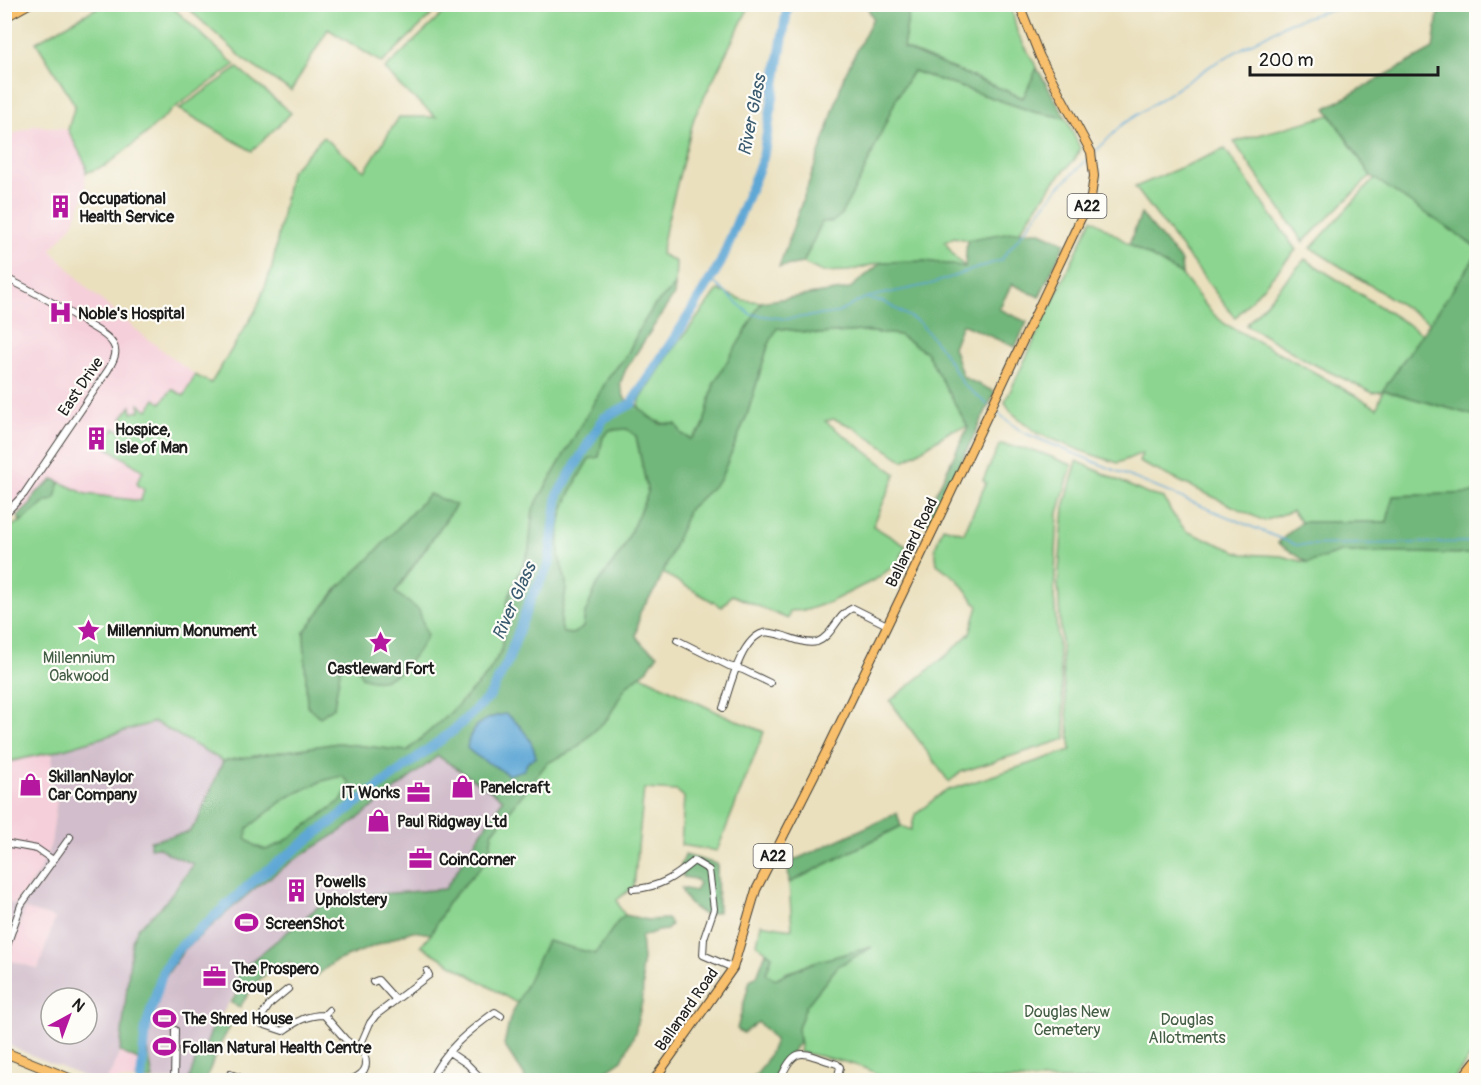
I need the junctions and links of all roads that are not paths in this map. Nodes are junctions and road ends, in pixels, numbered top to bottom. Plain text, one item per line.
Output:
1 (29, 4) edge
2 (1019, 4) edge
3 (4, 18) edge
4 (4, 118) edge
5 (4, 141) edge
6 (4, 277) edge
7 (4, 515) edge
8 (887, 625) junction
9 (677, 640) dead end
10 (735, 668) junction
11 (770, 683) dead end
12 (723, 708) dead end
13 (70, 837) dead end
14 (4, 843) edge
15 (53, 860) junction
16 (633, 889) dead end
17 (4, 954) edge
18 (733, 968) junction
19 (427, 971) dead end
20 (378, 980) dead end
21 (288, 989) dead end
22 (396, 1000) junction
23 (501, 1016) dead end
24 (175, 1030) dead end
25 (360, 1046) junction
26 (4, 1052) edge
27 (449, 1052) junction
28 (1476, 1061) edge
29 (479, 1076) dead end
30 (73, 1080) edge
31 (174, 1080) edge
32 (350, 1080) edge
33 (431, 1080) edge
34 (654, 1080) edge
35 (780, 1080) edge
36 (837, 1080) edge
37 (1461, 1080) edge

1 - 3 main road
2 - 8 main road, Ballanard Road / A22
4 - 5 street
6 - 7 street, East Drive
8 - 10 street
8 - 18 main road, Ballanard Road / A22
9 - 10 street
10 - 11 street
10 - 12 street
13 - 15 street
14 - 15 street
15 - 17 street
16 - 18 street
18 - 34 main road, Ballanard Road / A22
19 - 22 street
20 - 22 street
21 - 25 street
22 - 25 street
23 - 27 street
24 - 31 street
25 - 32 street
26 - 30 highway
27 - 29 street
27 - 33 street
28 - 37 highway
35 - 36 street

